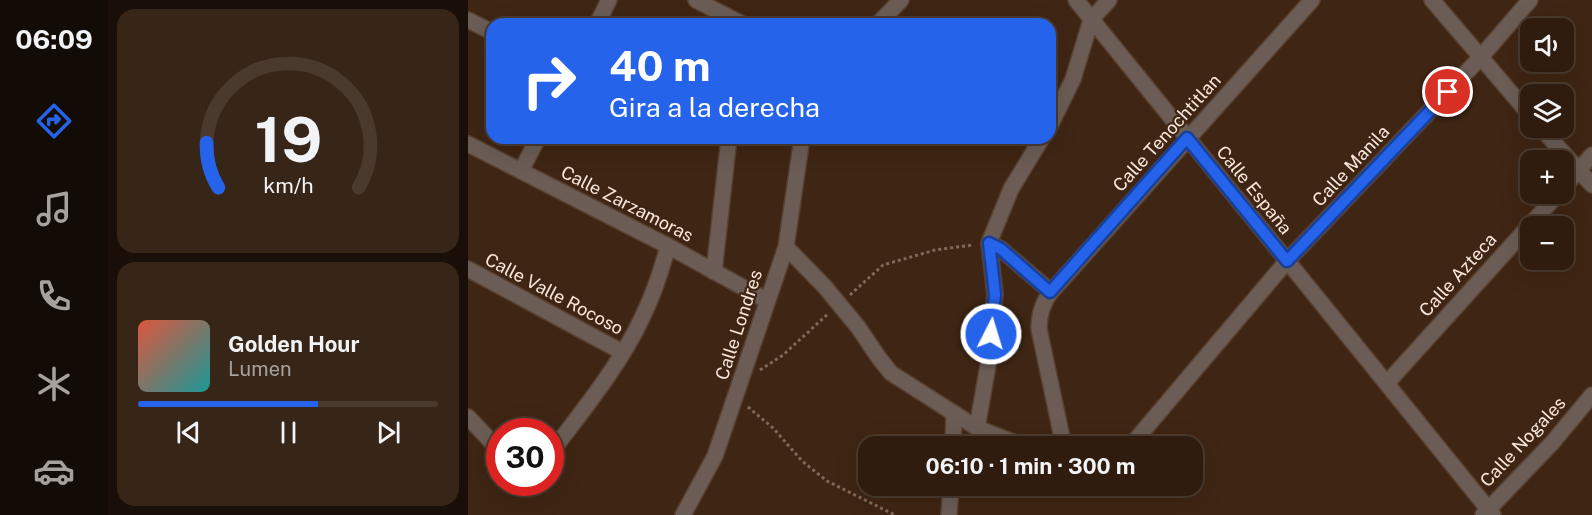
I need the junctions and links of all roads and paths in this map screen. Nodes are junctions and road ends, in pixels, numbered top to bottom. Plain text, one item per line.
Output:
1 (609, 0) edge
2 (696, 0) edge
3 (901, 0) edge
4 (1076, 0) edge
5 (1109, 0) edge
6 (1312, 0) edge
7 (1432, 0) edge
8 (1530, 0) edge
9 (600, 18) edge
10 (730, 18) edge
11 (884, 18) edge
12 (468, 20) edge
13 (1090, 20) junction
14 (486, 29) edge
15 (1480, 57) junction
16 (1520, 103) edge
17 (1056, 114) edge
18 (1187, 138) junction
19 (1549, 138) edge
20 (468, 144) edge
21 (535, 144) edge
22 (728, 144) edge
23 (801, 144) edge
24 (1038, 144) edge
25 (1592, 155) edge
26 (521, 171) junction
27 (1578, 171) junction
28 (1574, 176) edge
29 (1592, 185) edge
30 (1549, 204) edge
31 (989, 243) junction
32 (668, 246) junction
33 (786, 247) junction
34 (1287, 261) junction
35 (468, 269) edge
36 (714, 272) junction
37 (1050, 292) junction
38 (766, 300) junction
39 (838, 304) junction
40 (622, 352) junction
41 (742, 378) junction
42 (1387, 383) junction
43 (1592, 395) edge
44 (735, 397) junction
45 (954, 413) junction
46 (468, 417) edge
47 (977, 428) junction
48 (564, 435) edge
49 (486, 436) edge
50 (953, 436) edge
51 (998, 436) edge
52 (1062, 436) edge
53 (1138, 436) edge
54 (950, 496) edge
55 (1488, 513) edge
56 (683, 515) edge
57 (895, 515) edge
58 (949, 515) edge

1 - 9 street
2 - 10 street
3 - 11 street
4 - 13 street, Calle España
5 - 13 street
6 - 18 street, Calle Tenochtitlan
7 - 15 street
8 - 15 street, Calle Manila
12 - 14 street
13 - 17 street
13 - 18 street, Calle España
15 - 16 street
15 - 34 street, Calle Manila
18 - 34 street, Calle España
18 - 37 street, Calle Tenochtitlan
19 - 27 street
20 - 26 street, Calle Zarzamoras
21 - 26 street
22 - 36 street
23 - 33 street, Calle Londres
24 - 31 street
25 - 27 street
26 - 32 street, Calle Zarzamoras
27 - 28 street
27 - 29 street
30 - 42 street, Calle Azteca
31 - 37 street
31 - 39 path
31 - 47 street
32 - 36 street, Calle Zarzamoras
32 - 40 street
33 - 38 street, Calle Londres
33 - 39 street
34 - 42 street, Calle España
34 - 53 street, Calle Manila
35 - 40 street, Calle Valle Rocoso
36 - 38 street, Calle Zarzamoras
37 - 52 street
38 - 41 street, Calle Londres
39 - 41 path
39 - 45 street
40 - 48 street
41 - 44 street, Calle Londres
42 - 55 street, Calle España
43 - 55 street, Calle Nogales
44 - 56 street, Calle Londres
44 - 57 path
45 - 47 street
45 - 50 street
46 - 49 street
47 - 51 street
54 - 58 street

